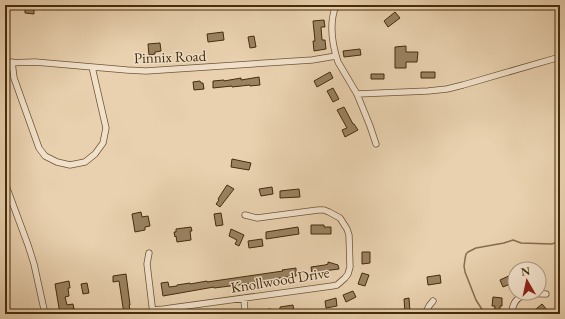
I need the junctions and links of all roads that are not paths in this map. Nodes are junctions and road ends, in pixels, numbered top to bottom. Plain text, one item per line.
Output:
1 (336, 5) edge
2 (336, 56) junction
3 (560, 57) edge
4 (12, 62) junction
5 (5, 63) edge
6 (92, 67) junction
7 (357, 94) junction
8 (376, 144) dead end
9 (5, 183) edge
10 (246, 215) dead end
11 (148, 253) dead end
12 (244, 298) junction
13 (433, 301) dead end
14 (517, 301) edge
15 (153, 312) edge
16 (45, 314) edge
17 (245, 314) edge
18 (426, 314) edge
19 (512, 314) edge

1 - 2 street
2 - 6 street, Pinnix Road
2 - 7 street
3 - 7 street
4 - 5 street, Pinnix Road
4 - 6 street, Pinnix Road
4 - 6 street
7 - 8 street
9 - 16 street
10 - 12 street, Knollwood Drive
11 - 15 street
12 - 15 street, Knollwood Drive
12 - 17 street
13 - 18 street
14 - 19 street

